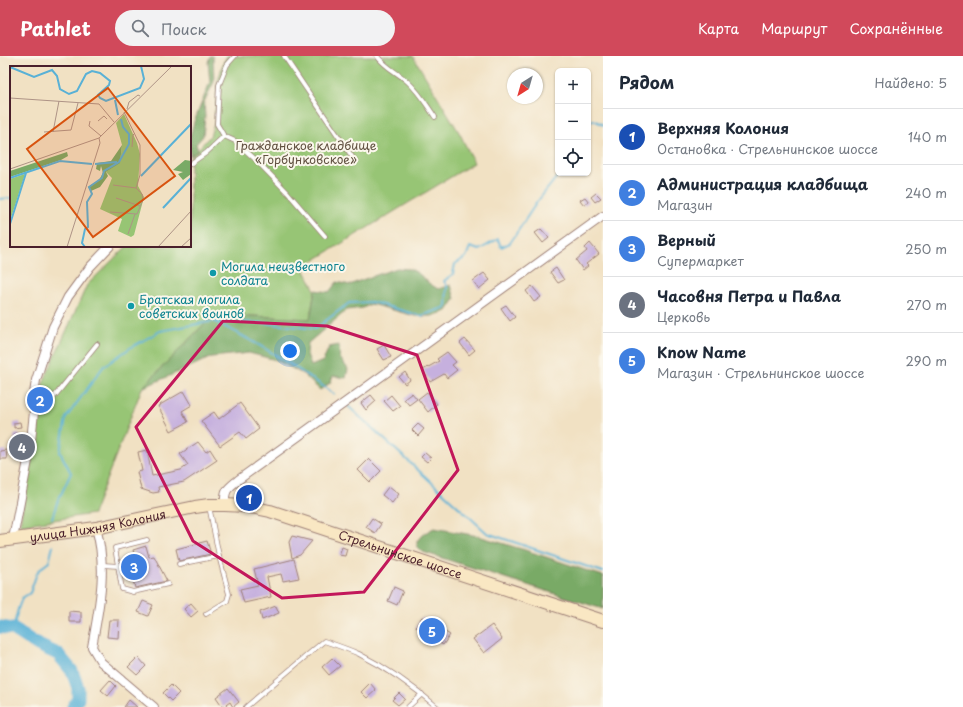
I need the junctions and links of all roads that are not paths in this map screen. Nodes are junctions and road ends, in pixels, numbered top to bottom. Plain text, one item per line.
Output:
1 (236, 56) edge
2 (284, 56) edge
3 (377, 56) edge
4 (435, 117) dead end
5 (224, 136) junction
6 (355, 161) dead end
7 (191, 163) edge
8 (603, 216) edge
9 (325, 236) dead end
10 (109, 247) edge
11 (97, 344) dead end
12 (34, 398) junction
13 (225, 504) junction
14 (209, 505) junction
15 (195, 507) joint
16 (96, 528) junction
17 (13, 539) junction
18 (147, 540) dead end
19 (0, 541) edge
20 (219, 556) junction
21 (179, 564) dead end
22 (103, 565) junction
23 (118, 566) junction
24 (168, 584) dead end
25 (206, 614) dead end
26 (603, 621) edge
27 (422, 694) junction
28 (154, 707) edge
29 (246, 707) edge
30 (408, 707) edge
31 (437, 707) edge

1 - 5 lane
2 - 6 lane
3 - 4 lane
5 - 7 lane
5 - 9 lane
8 - 13 street
10 - 12 street
11 - 12 lane
12 - 17 street
13 - 14 main road, Стрельнинское шоссе
13 - 26 main road, Стрельнинское шоссе
14 - 15 main road, Стрельнинское шоссе
14 - 20 lane
15 - 16 main road, улица Нижняя Колония
16 - 17 main road, улица Нижняя Колония
16 - 22 street
17 - 19 main road, улица Нижняя Колония
18 - 23 lane
20 - 21 lane
20 - 25 lane
22 - 23 lane
22 - 28 street
23 - 24 lane
27 - 29 lane
27 - 30 lane
27 - 31 lane

